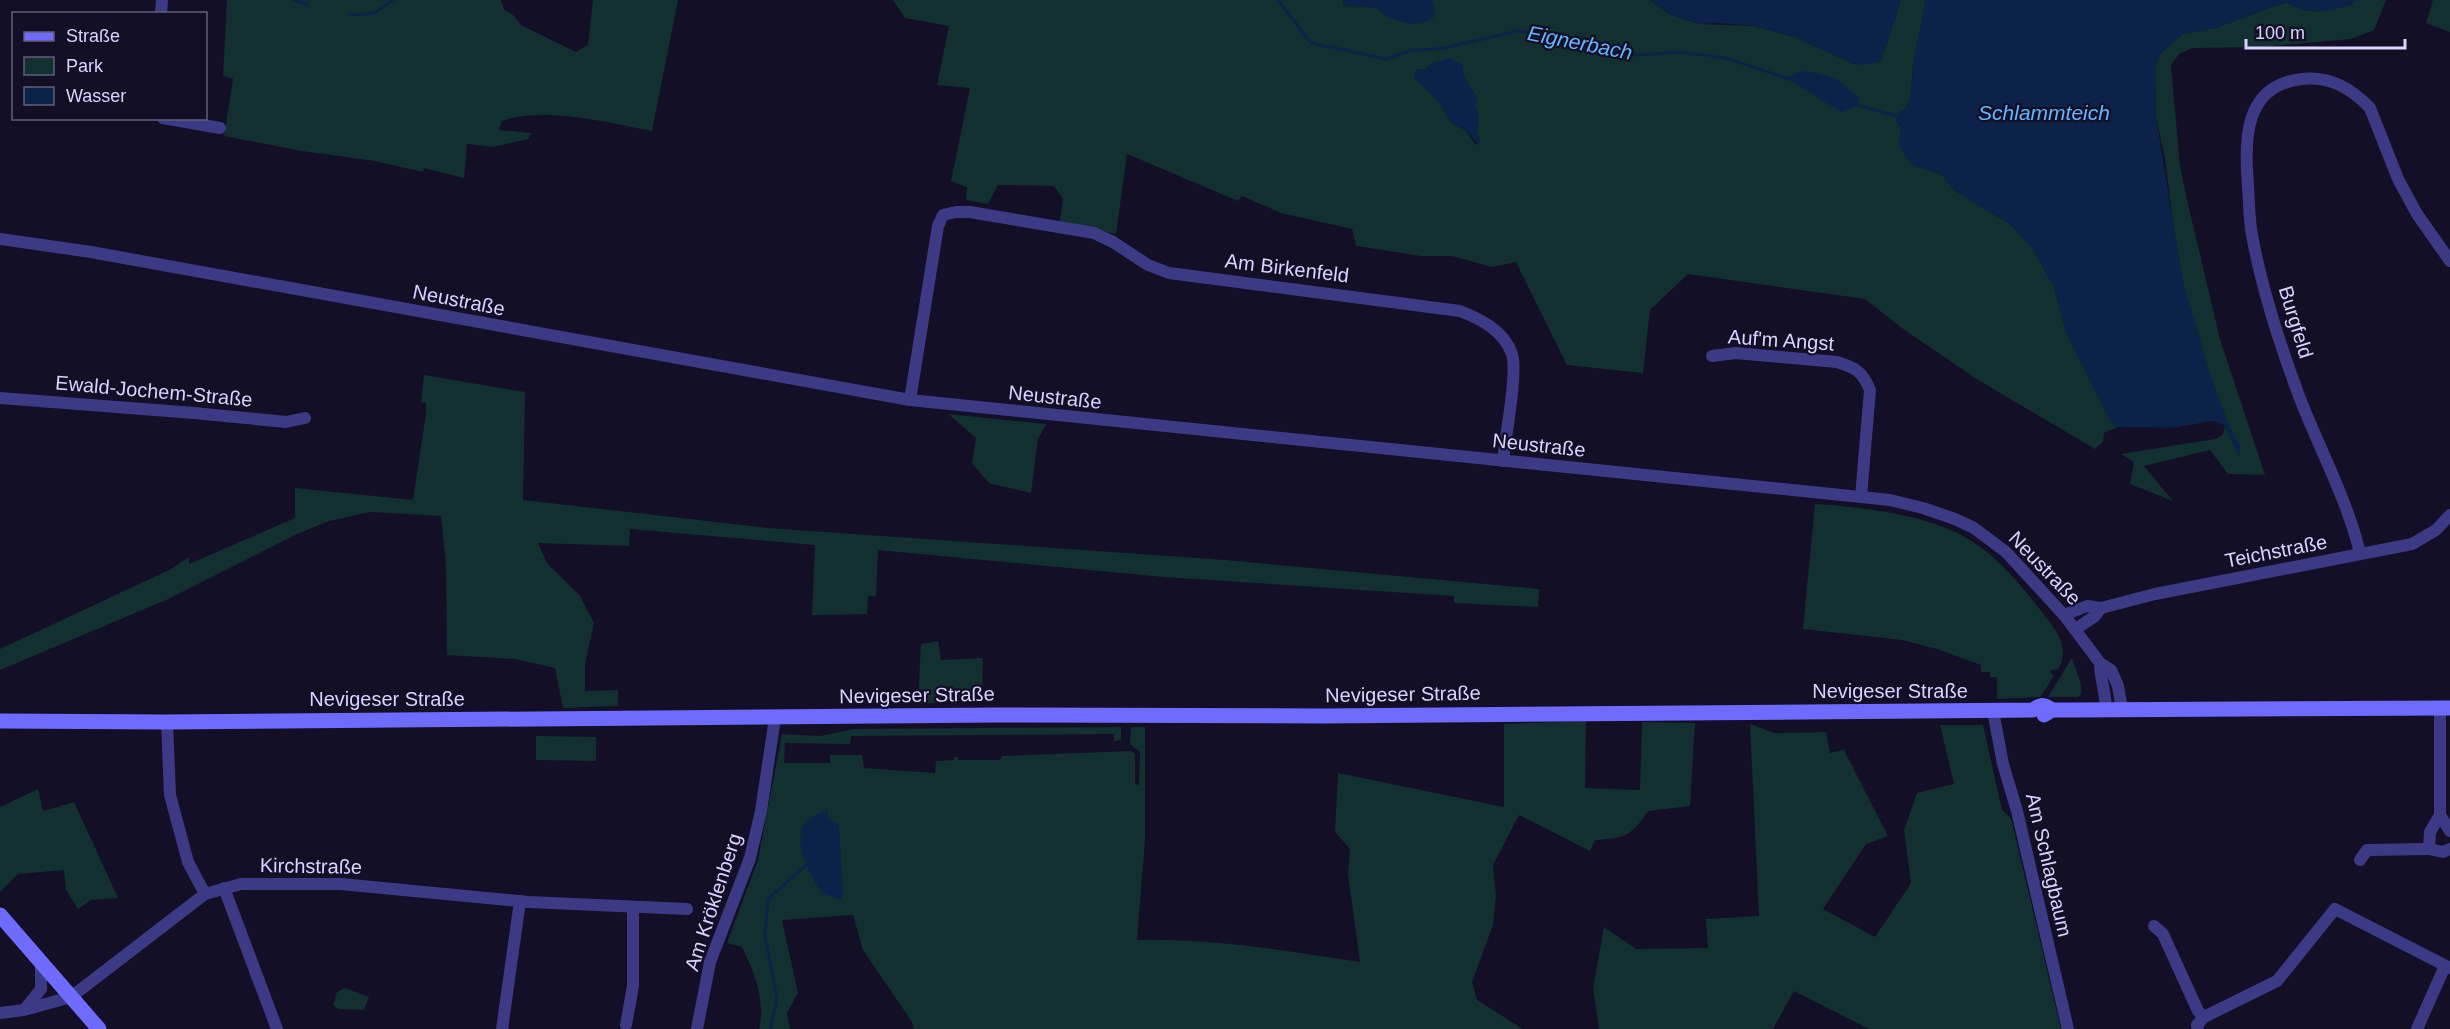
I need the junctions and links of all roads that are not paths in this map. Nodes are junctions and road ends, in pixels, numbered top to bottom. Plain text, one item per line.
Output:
1 (175, 120) edge
2 (220, 128) dead end
3 (0, 239) edge
4 (2450, 261) edge
5 (1712, 356) dead end
6 (0, 398) edge
7 (910, 400) junction
8 (305, 418) dead end
9 (1503, 461) junction
10 (1861, 497) junction
11 (2450, 515) edge
12 (2360, 554) junction
13 (2101, 608) junction
14 (2064, 615) junction
15 (2076, 629) junction
16 (2100, 663) junction
17 (2445, 708) edge
18 (2106, 710) junction
19 (2122, 710) junction
20 (1993, 711) junction
21 (775, 718) junction
22 (0, 721) edge
23 (167, 722) junction
24 (2440, 815) junction
25 (2450, 831) edge
26 (2429, 849) junction
27 (2450, 849) edge
28 (2361, 860) dead end
29 (224, 888) junction
30 (205, 894) junction
31 (520, 901) junction
32 (633, 907) junction
33 (687, 909) dead end
34 (0, 915) edge
35 (2154, 926) dead end
36 (41, 962) junction
37 (2447, 967) edge
38 (71, 997) junction
39 (24, 1010) junction
40 (0, 1013) edge
41 (2204, 1017) junction
42 (626, 1025) dead end
43 (99, 1029) edge
44 (277, 1029) edge
45 (502, 1029) edge
46 (697, 1029) edge
47 (2068, 1029) edge
48 (2198, 1029) edge
49 (2417, 1029) edge

1 - 2 street
3 - 7 street, Neustraße
4 - 12 street, Burgfeld
5 - 10 street, Auf'm Angst
6 - 8 street, Ewald-Jochem-Straße
7 - 9 street, Neustraße
7 - 9 street, Am Birkenfeld
9 - 10 street, Neustraße
10 - 14 street, Neustraße
11 - 12 street, Teichstraße
12 - 13 street, Teichstraße
13 - 14 street, Teichstraße
13 - 15 street, Teichstraße
14 - 15 street, Neustraße
15 - 16 street, Neustraße
16 - 18 street, Neustraße
16 - 19 street, Neustraße
17 - 19 main road, Nevigeser Straße
17 - 24 street
18 - 19 main road, Nevigeser Straße
18 - 20 main road, Nevigeser Straße
20 - 21 main road, Nevigeser Straße
20 - 47 street, Am Schlagbaum
21 - 23 main road, Nevigeser Straße
21 - 46 street, Am Kröklenberg
22 - 23 main road, Nevigeser Straße
23 - 30 street
24 - 25 street
24 - 26 street
26 - 27 street
26 - 28 street
29 - 30 street, Kirchstraße
29 - 31 street, Kirchstraße
29 - 44 street
30 - 38 street, Kirchstraße
31 - 32 street, Kirchstraße
31 - 45 street
32 - 33 street, Kirchstraße
32 - 42 street
34 - 36 main road
35 - 41 street
36 - 38 main road
36 - 39 street
37 - 41 street
37 - 49 street
38 - 39 street, Kirchstraße
38 - 43 main road
39 - 40 street, Kirchstraße
41 - 48 street

